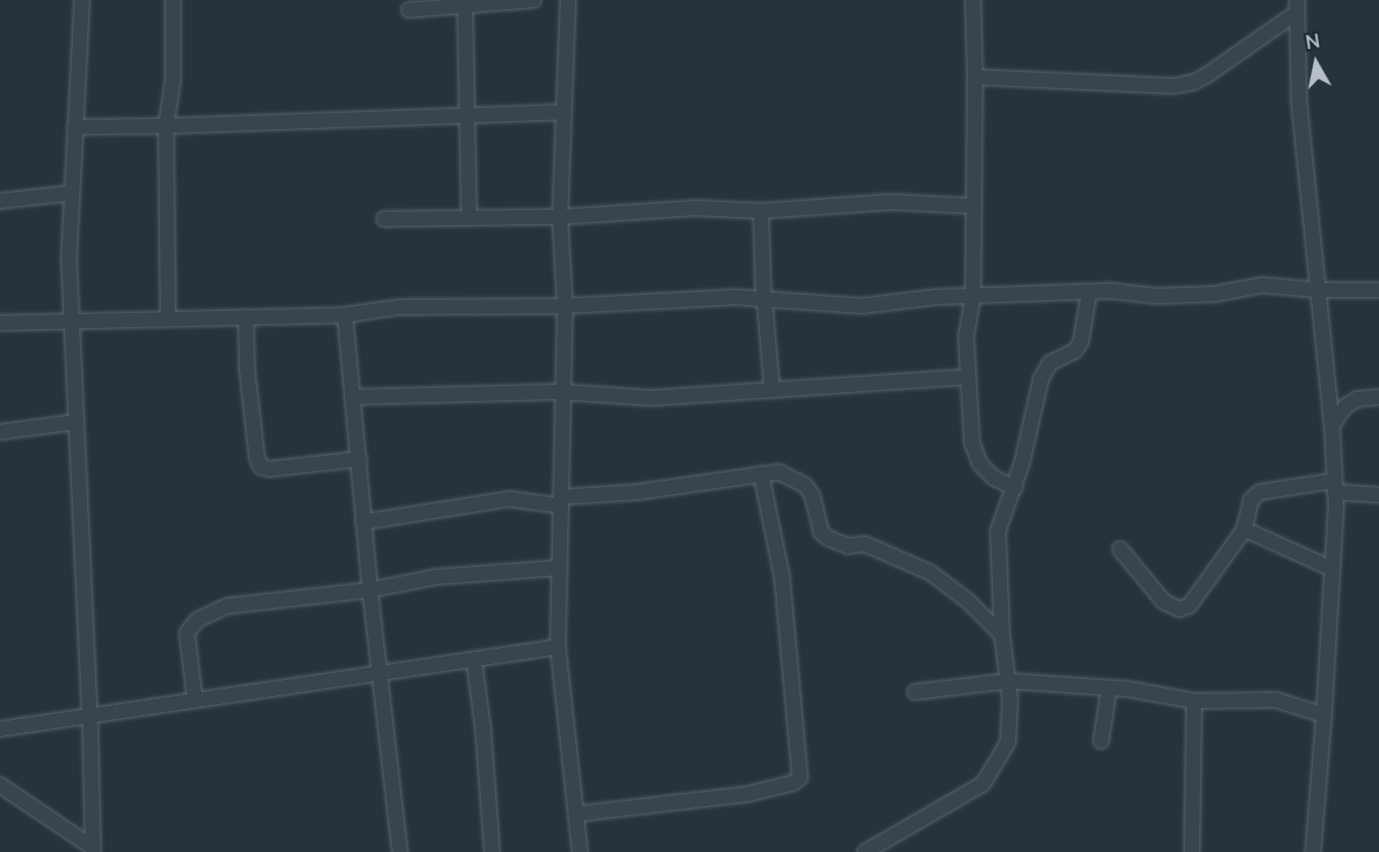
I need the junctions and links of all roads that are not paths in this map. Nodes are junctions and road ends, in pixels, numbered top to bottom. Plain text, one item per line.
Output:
1 (82, 0) edge
2 (173, 0) edge
3 (534, 0) edge
4 (568, 0) edge
5 (972, 0) edge
6 (465, 6) junction
7 (1297, 6) edge
8 (409, 10) dead end
9 (975, 77) junction
10 (562, 112) junction
11 (466, 115) junction
12 (75, 127) junction
13 (166, 127) junction
14 (72, 193) junction
15 (0, 201) edge
16 (974, 206) junction
17 (761, 211) junction
18 (468, 217) junction
19 (560, 217) junction
20 (384, 219) dead end
21 (1316, 290) junction
22 (1379, 290) edge
23 (1089, 293) junction
24 (973, 297) junction
25 (765, 301) junction
26 (565, 306) junction
27 (345, 315) junction
28 (246, 317) junction
29 (168, 319) junction
30 (0, 323) edge
31 (71, 323) junction
32 (967, 377) junction
33 (772, 387) junction
34 (563, 391) junction
35 (352, 397) junction
36 (1379, 397) edge
37 (76, 422) junction
38 (1332, 425) junction
39 (0, 432) edge
40 (359, 459) junction
41 (761, 474) junction
42 (1334, 486) junction
43 (1015, 488) junction
44 (1379, 495) edge
45 (561, 502) junction
46 (363, 522) junction
47 (1244, 529) junction
48 (1120, 549) dead end
49 (558, 568) junction
50 (1332, 569) junction
51 (370, 590) junction
52 (1002, 635) junction
53 (558, 648) junction
54 (474, 661) junction
55 (380, 671) junction
56 (1008, 681) junction
57 (1109, 689) junction
58 (915, 692) dead end
59 (195, 700) junction
60 (1195, 701) junction
61 (1324, 715) junction
62 (90, 717) junction
63 (0, 729) edge
64 (1101, 741) dead end
65 (0, 785) edge
66 (576, 814) junction
67 (93, 850) edge
68 (400, 852) edge
69 (492, 852) edge
70 (580, 852) edge
71 (866, 852) edge
72 (1192, 852) edge
73 (1313, 852) edge

1 - 12 street
2 - 13 street
3 - 6 street
4 - 10 street
5 - 9 street
6 - 8 street
6 - 11 street
7 - 9 street
7 - 21 street
9 - 16 street
10 - 11 street
10 - 19 street
11 - 13 street
11 - 18 street
12 - 13 street
12 - 14 street
13 - 29 street
14 - 15 street
14 - 31 street
16 - 17 street
16 - 24 street
17 - 19 street
17 - 25 street
18 - 19 street
18 - 20 street
19 - 26 street
21 - 22 street
21 - 23 street
21 - 38 street
23 - 24 street
23 - 43 street
24 - 25 street
24 - 32 street
25 - 26 street
25 - 33 street
26 - 27 street
26 - 34 street
27 - 28 street
27 - 35 street
28 - 29 street
28 - 40 street
29 - 31 street
30 - 31 street
31 - 37 street
32 - 33 street
32 - 43 street
33 - 34 street
34 - 35 street
34 - 45 street
35 - 40 street
36 - 38 street
37 - 39 street
37 - 62 street
38 - 42 street
40 - 46 street
41 - 45 street
41 - 52 street
41 - 66 street
42 - 44 street
42 - 47 street
42 - 50 street
43 - 52 street
45 - 46 street
45 - 49 street
46 - 51 street
47 - 48 street
47 - 50 street
49 - 51 street
49 - 53 street
50 - 61 street
51 - 55 street
51 - 59 street
52 - 56 street
53 - 54 street
53 - 66 street
54 - 55 street
54 - 69 street
55 - 59 street
55 - 68 street
56 - 57 street
56 - 58 street
56 - 71 street
57 - 60 street
57 - 64 street
59 - 62 street
60 - 61 street
60 - 72 street
61 - 73 street
62 - 63 street
62 - 67 street
65 - 67 street
66 - 70 street

